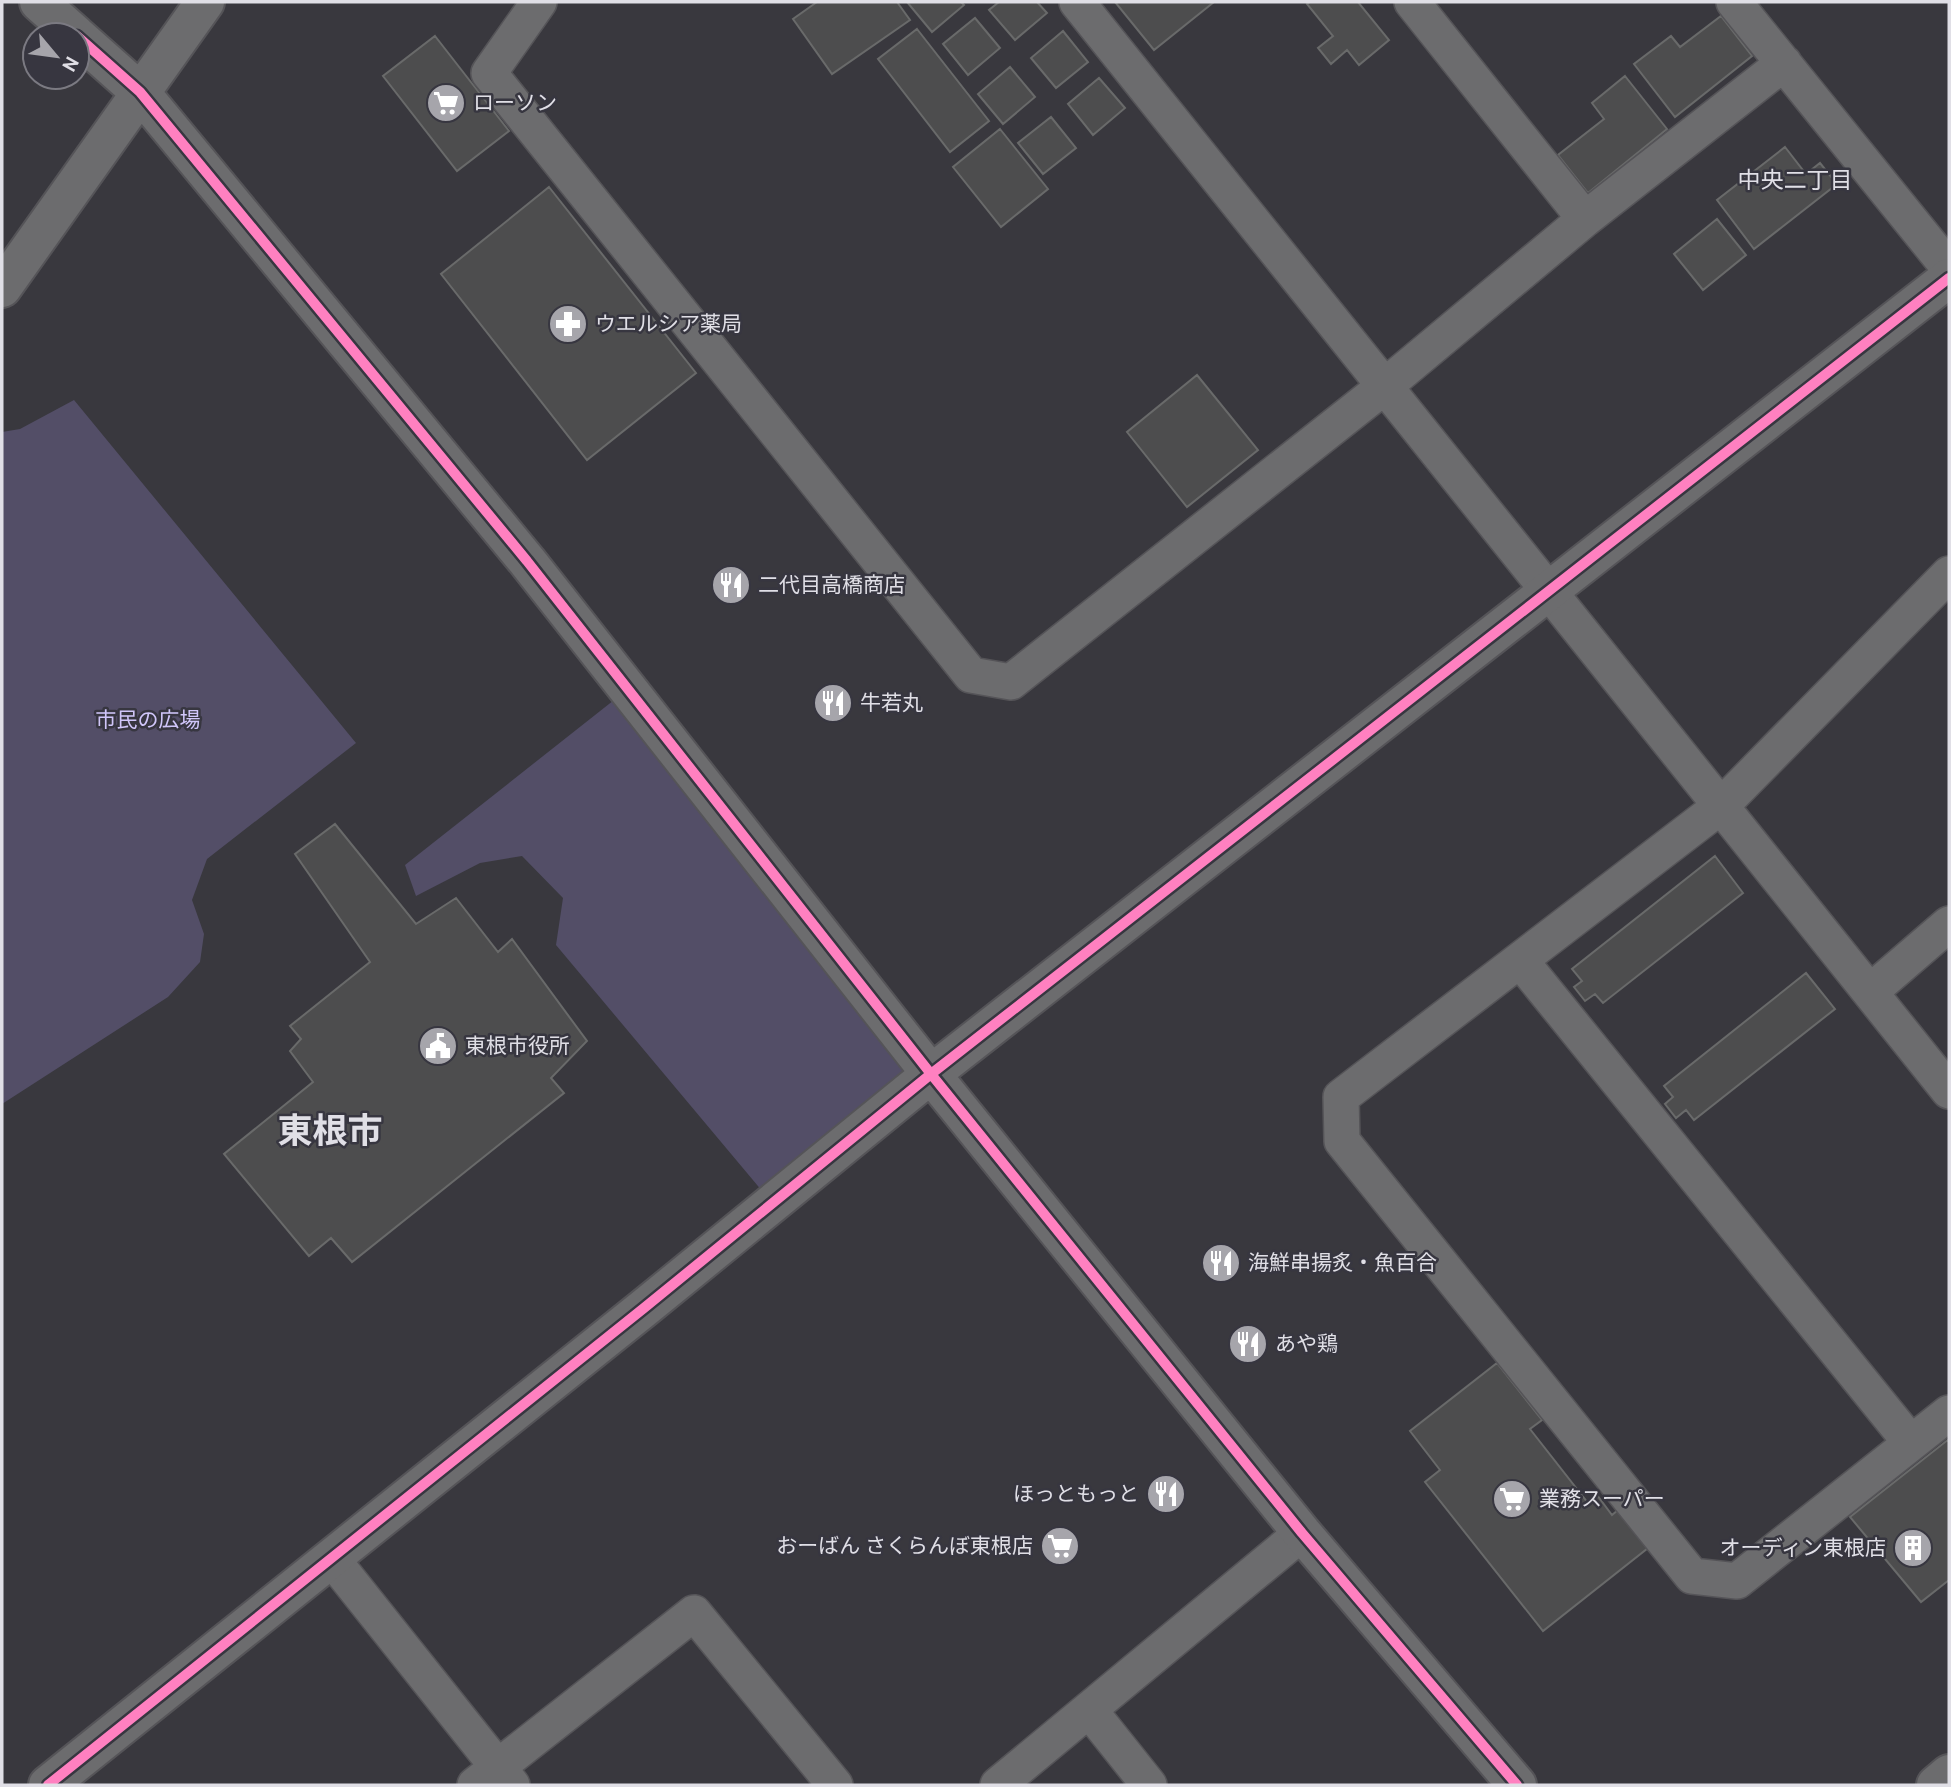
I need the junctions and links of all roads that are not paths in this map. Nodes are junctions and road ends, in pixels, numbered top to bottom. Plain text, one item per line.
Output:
1 (39, 2) edge
2 (205, 2) edge
3 (539, 2) edge
4 (1077, 2) edge
5 (1412, 2) edge
6 (1734, 2) edge
7 (60, 21) edge
8 (91, 49) edge
9 (1783, 63) junction
10 (140, 92) junction
11 (1586, 219) junction
12 (1949, 268) edge
13 (1949, 278) edge
14 (2, 288) edge
15 (1385, 386) junction
16 (1949, 574) edge
17 (1550, 592) junction
18 (1721, 806) junction
19 (1949, 924) edge
20 (1520, 960) junction
21 (1870, 992) junction
22 (931, 1074) junction
23 (1949, 1091) edge
24 (1949, 1413) edge
25 (1911, 1443) junction
26 (1302, 1534) junction
27 (332, 1559) junction
28 (1090, 1711) junction
29 (1949, 1774) edge
30 (495, 1779) edge
31 (48, 1785) edge
32 (835, 1785) edge
33 (998, 1785) edge
34 (1149, 1785) edge
35 (1517, 1785) edge
36 (1936, 1785) edge

1 - 7 street
2 - 10 street
3 - 15 street
4 - 15 street
5 - 11 street
6 - 9 street
8 - 10 street
9 - 11 street
9 - 12 street
10 - 14 street
10 - 22 street
11 - 15 street
13 - 17 street
15 - 17 street
16 - 18 street
17 - 18 street
17 - 22 street
18 - 20 street
18 - 21 street
19 - 21 street
20 - 25 street
20 - 25 street
21 - 23 street
22 - 26 street
22 - 27 street
24 - 25 street
26 - 28 street
26 - 35 street
27 - 30 street
27 - 31 street
28 - 33 street
28 - 34 street
29 - 36 street
30 - 32 street

